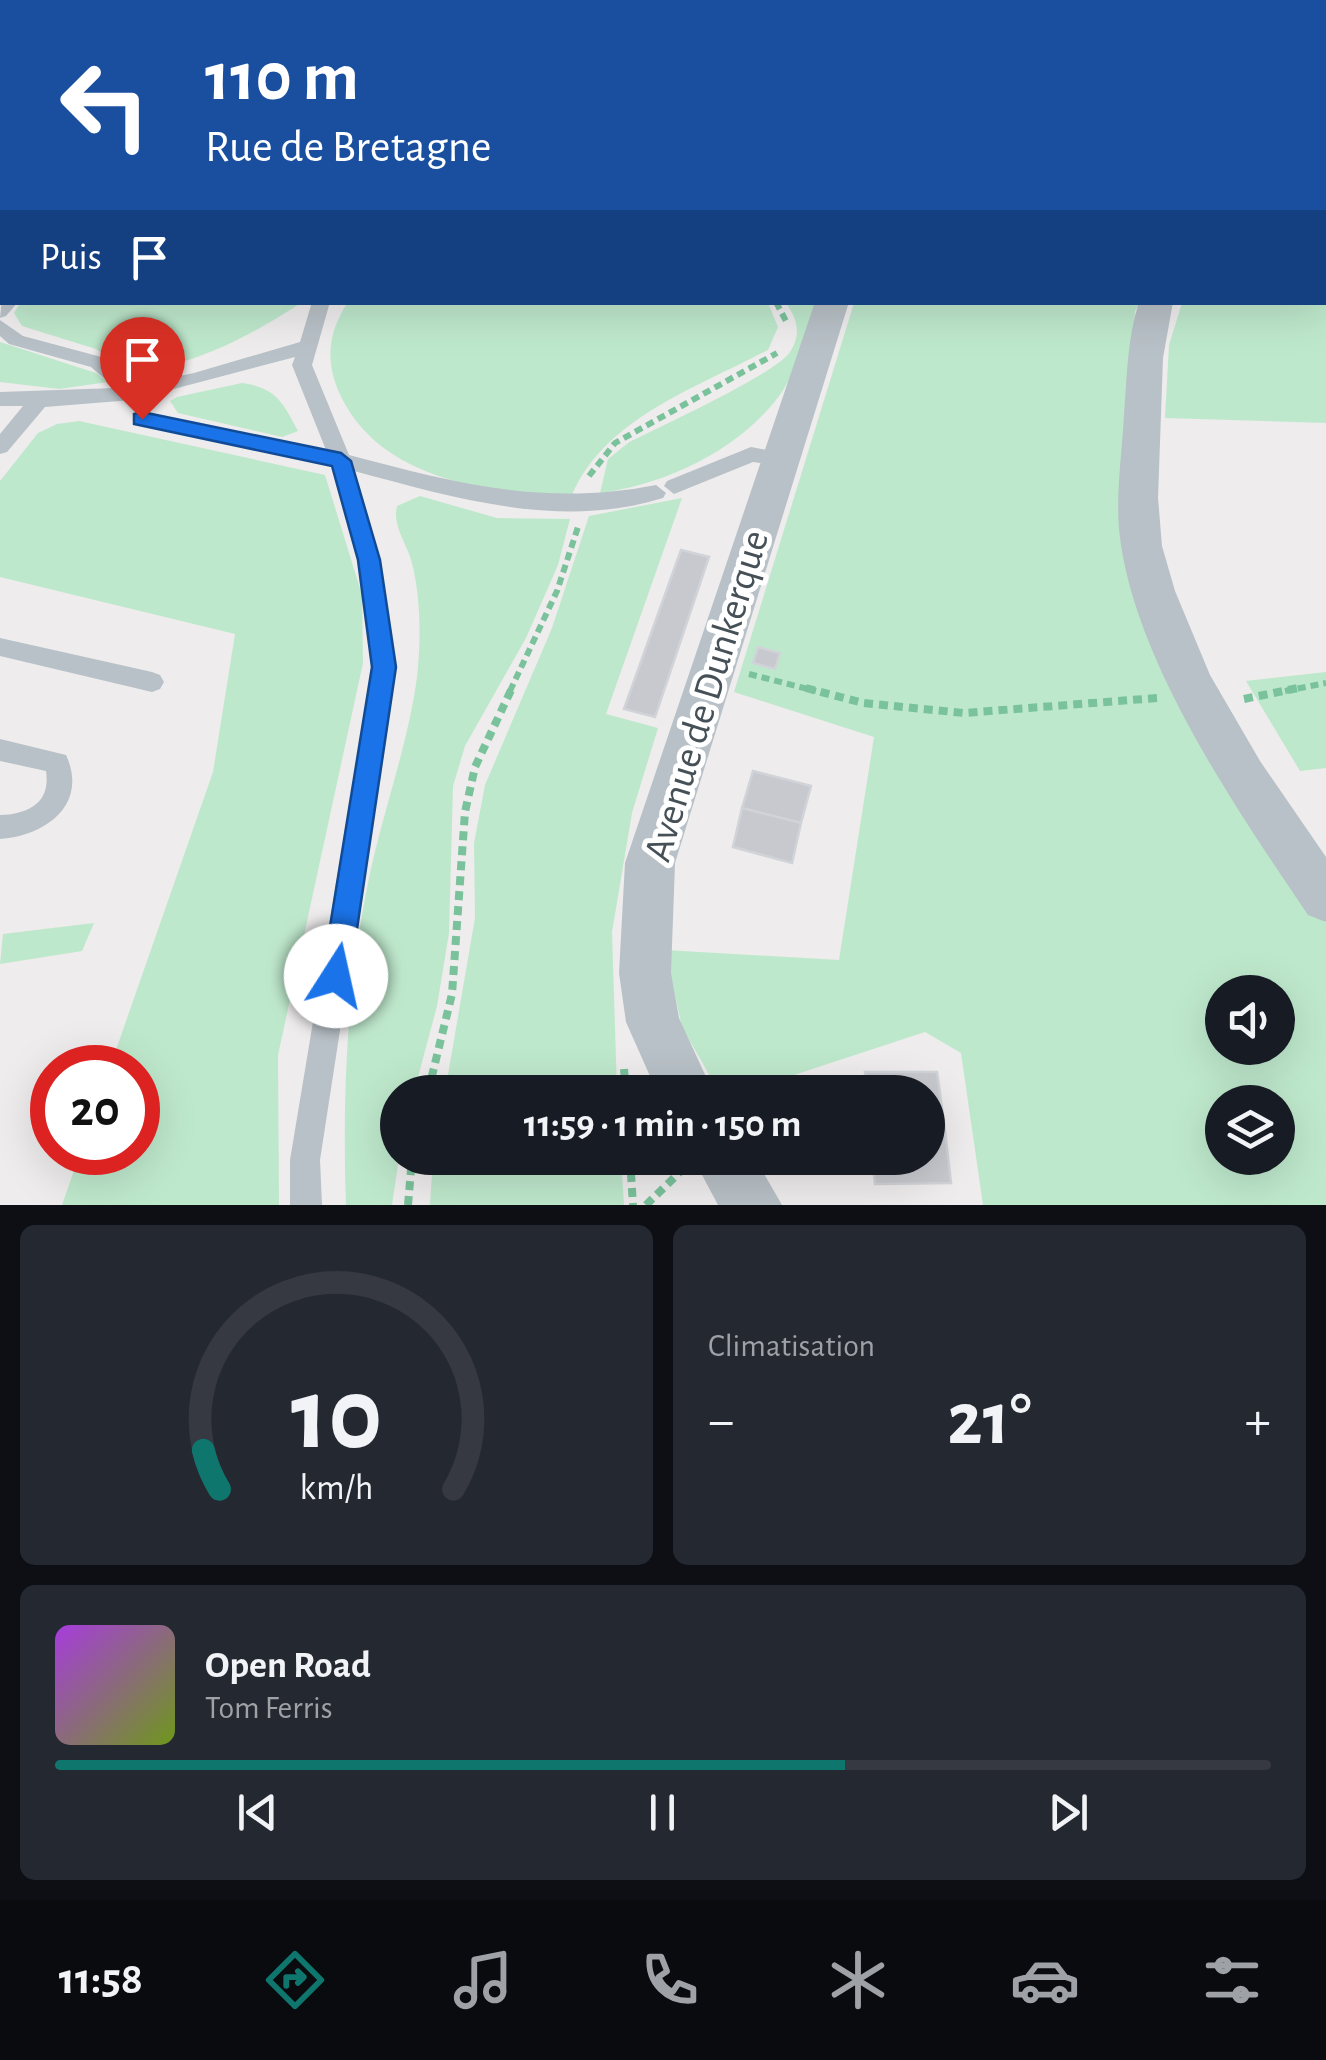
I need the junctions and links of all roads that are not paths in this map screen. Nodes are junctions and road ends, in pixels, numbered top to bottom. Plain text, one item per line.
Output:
1 (320, 305) edge
2 (831, 305) edge
3 (1155, 305) edge
4 (0, 326) edge
5 (308, 346) junction
6 (132, 393) junction
7 (0, 399) edge
8 (38, 402) junction
9 (142, 419) dead end
10 (0, 448) edge
11 (782, 459) junction
12 (341, 461) junction
13 (0, 647) edge
14 (152, 682) dead end
15 (0, 750) edge
16 (0, 828) edge
17 (1326, 898) edge
18 (677, 1075) edge
19 (725, 1175) edge
20 (306, 1205) edge
21 (752, 1205) edge

1 - 5 lane
2 - 11 street, Avenue de Dunkerque
3 - 17 street
4 - 6 lane
5 - 6 lane
5 - 12 lane
6 - 8 lane
7 - 8 lane
8 - 10 lane
9 - 12 lane
11 - 12 lane
11 - 18 street, Avenue de Dunkerque
12 - 20 lane
13 - 14 lane
15 - 16 lane
19 - 21 street

